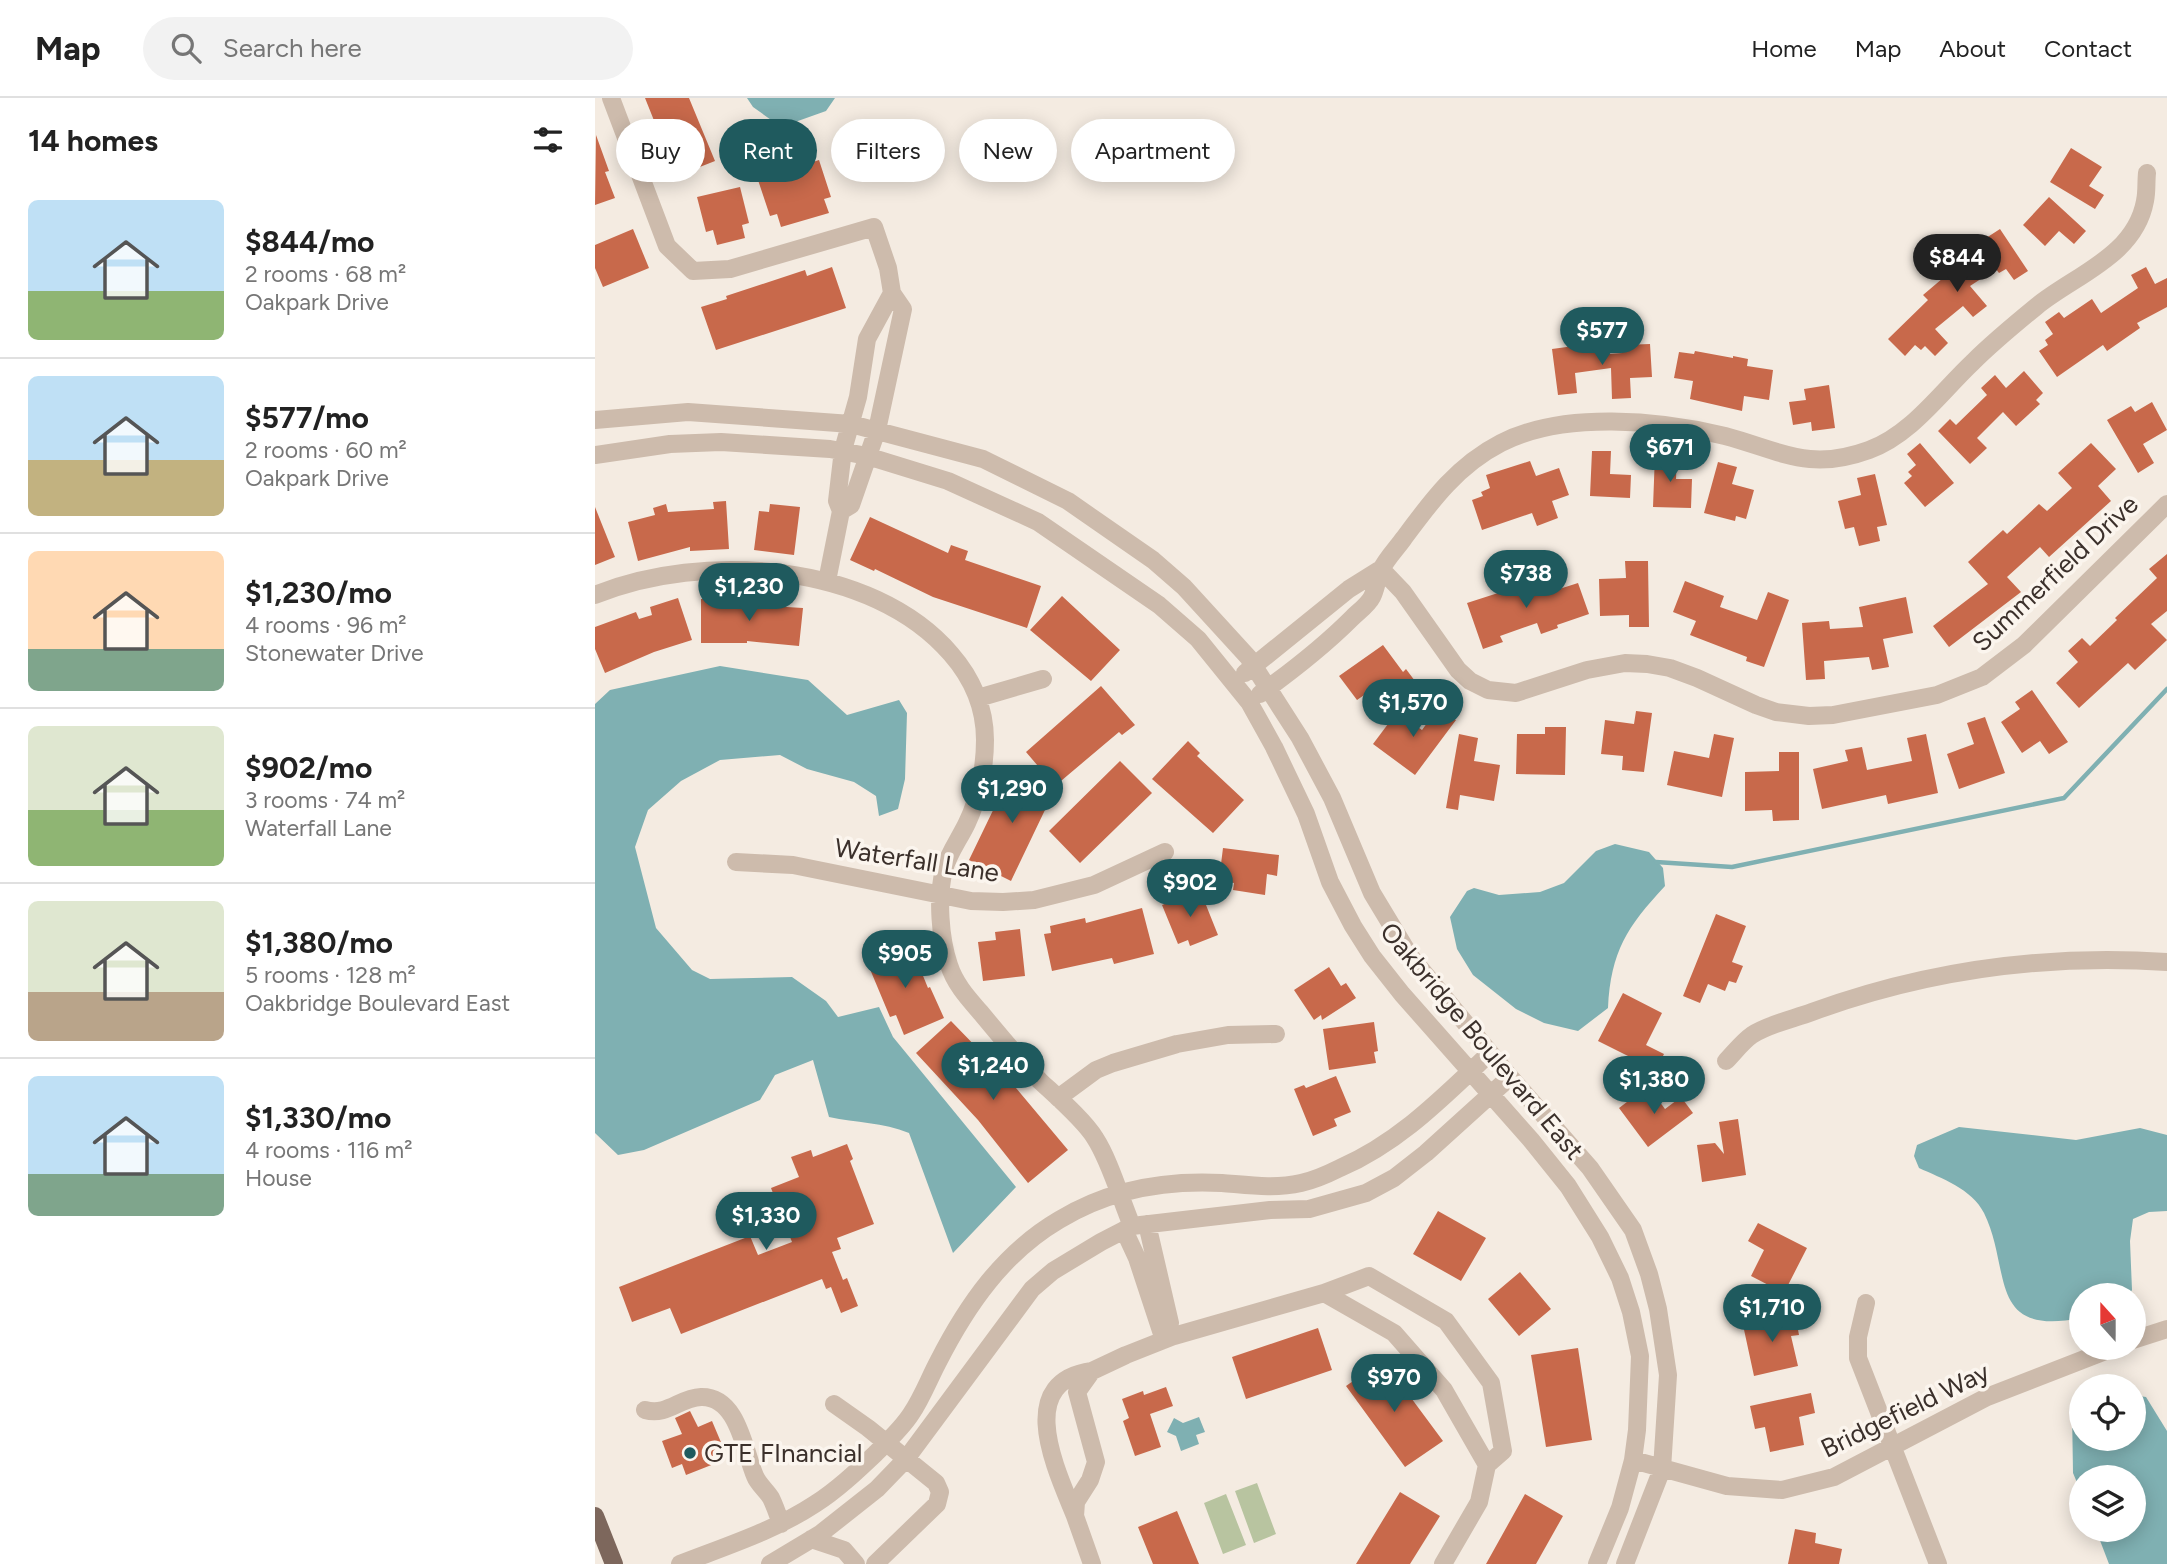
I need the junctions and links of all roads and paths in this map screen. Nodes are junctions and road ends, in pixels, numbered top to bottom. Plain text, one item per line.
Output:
1 (611, 98) edge
2 (2147, 173) dead end
3 (892, 293) junction
4 (863, 362) junction
5 (890, 368) junction
6 (595, 420) edge
7 (851, 424) junction
8 (877, 430) junction
9 (596, 450) edge
10 (843, 450) junction
11 (867, 456) junction
12 (2167, 504) edge
13 (841, 511) junction
14 (1381, 569) junction
15 (827, 581) junction
16 (595, 595) edge
17 (1318, 614) junction
18 (1338, 632) junction
19 (1254, 666) junction
20 (1043, 679) dead end
21 (1233, 682) junction
22 (1269, 687) junction
23 (978, 698) junction
24 (1249, 702) junction
25 (1165, 852) dead end
26 (736, 862) dead end
27 (942, 894) junction
28 (2167, 962) edge
29 (1276, 1034) dead end
30 (1490, 1053) junction
31 (1726, 1061) dead end
32 (1469, 1073) junction
33 (1510, 1077) junction
34 (1490, 1097) junction
35 (1058, 1098) junction
36 (1119, 1195) junction
37 (1134, 1227) junction
38 (1324, 1293) junction
39 (1866, 1303) dead end
40 (2167, 1329) edge
41 (2146, 1336) edge
42 (1169, 1338) junction
43 (2082, 1360) edge
44 (1092, 1371) junction
45 (834, 1404) dead end
46 (645, 1410) dead end
47 (886, 1444) junction
48 (1892, 1448) junction
49 (906, 1459) junction
50 (1633, 1460) junction
51 (1487, 1465) junction
52 (1662, 1469) junction
53 (595, 1516) edge
54 (1075, 1516) junction
55 (781, 1524) junction
56 (811, 1539) junction
57 (614, 1564) edge
58 (680, 1564) edge
59 (770, 1564) edge
60 (856, 1564) edge
61 (875, 1564) edge
62 (1092, 1564) edge
63 (1443, 1564) edge
64 (1597, 1564) edge
65 (1625, 1564) edge
66 (1938, 1564) edge

1 - 3 street
2 - 14 street
3 - 4 street
3 - 5 street
4 - 5 street
4 - 7 street
5 - 8 street
6 - 7 street, Oakbridge Boulevard East
7 - 8 street, Oakbridge Boulevard East
7 - 10 street
8 - 11 street
8 - 19 street, Oakbridge Boulevard East
9 - 10 street, Oakbridge Boulevard East
10 - 11 street, Oakbridge Boulevard East
10 - 13 street
11 - 13 street
11 - 21 street, Oakbridge Boulevard East
12 - 14 street, Summerfield Drive
13 - 15 street
14 - 17 street
14 - 18 street
15 - 16 street
15 - 23 street
17 - 18 street
17 - 19 street
18 - 22 street
19 - 21 street
19 - 22 street, Oakbridge Boulevard East
20 - 23 street
21 - 24 street, Oakbridge Boulevard East
22 - 24 street
22 - 30 street, Oakbridge Boulevard East
23 - 27 street
24 - 32 street, Oakbridge Boulevard East
25 - 27 street, Waterfall Lane
26 - 27 street, Waterfall Lane
27 - 35 street
28 - 31 street
29 - 35 street
30 - 32 street
30 - 33 street, Oakbridge Boulevard East
32 - 34 street, Oakbridge Boulevard East
32 - 36 street
33 - 34 street
33 - 52 street, Oakbridge Boulevard East
34 - 37 street
34 - 50 street, Oakbridge Boulevard East
35 - 36 street
36 - 37 street
36 - 47 street
37 - 42 street
37 - 49 street
38 - 42 street
38 - 51 street
38 - 51 street
39 - 48 street
40 - 41 street
42 - 44 street
43 - 48 street, Bridgefield Way
44 - 54 street
44 - 54 street
45 - 47 street
46 - 55 street
47 - 49 street
47 - 55 street
48 - 52 street, Bridgefield Way
48 - 66 street
49 - 56 street
49 - 61 street
50 - 52 street, Bridgefield Way
50 - 64 street, Oakbridge Boulevard East
51 - 63 street
52 - 65 street, Oakbridge Boulevard East
53 - 57 main road
54 - 62 street
55 - 58 street
56 - 59 street
56 - 60 street

